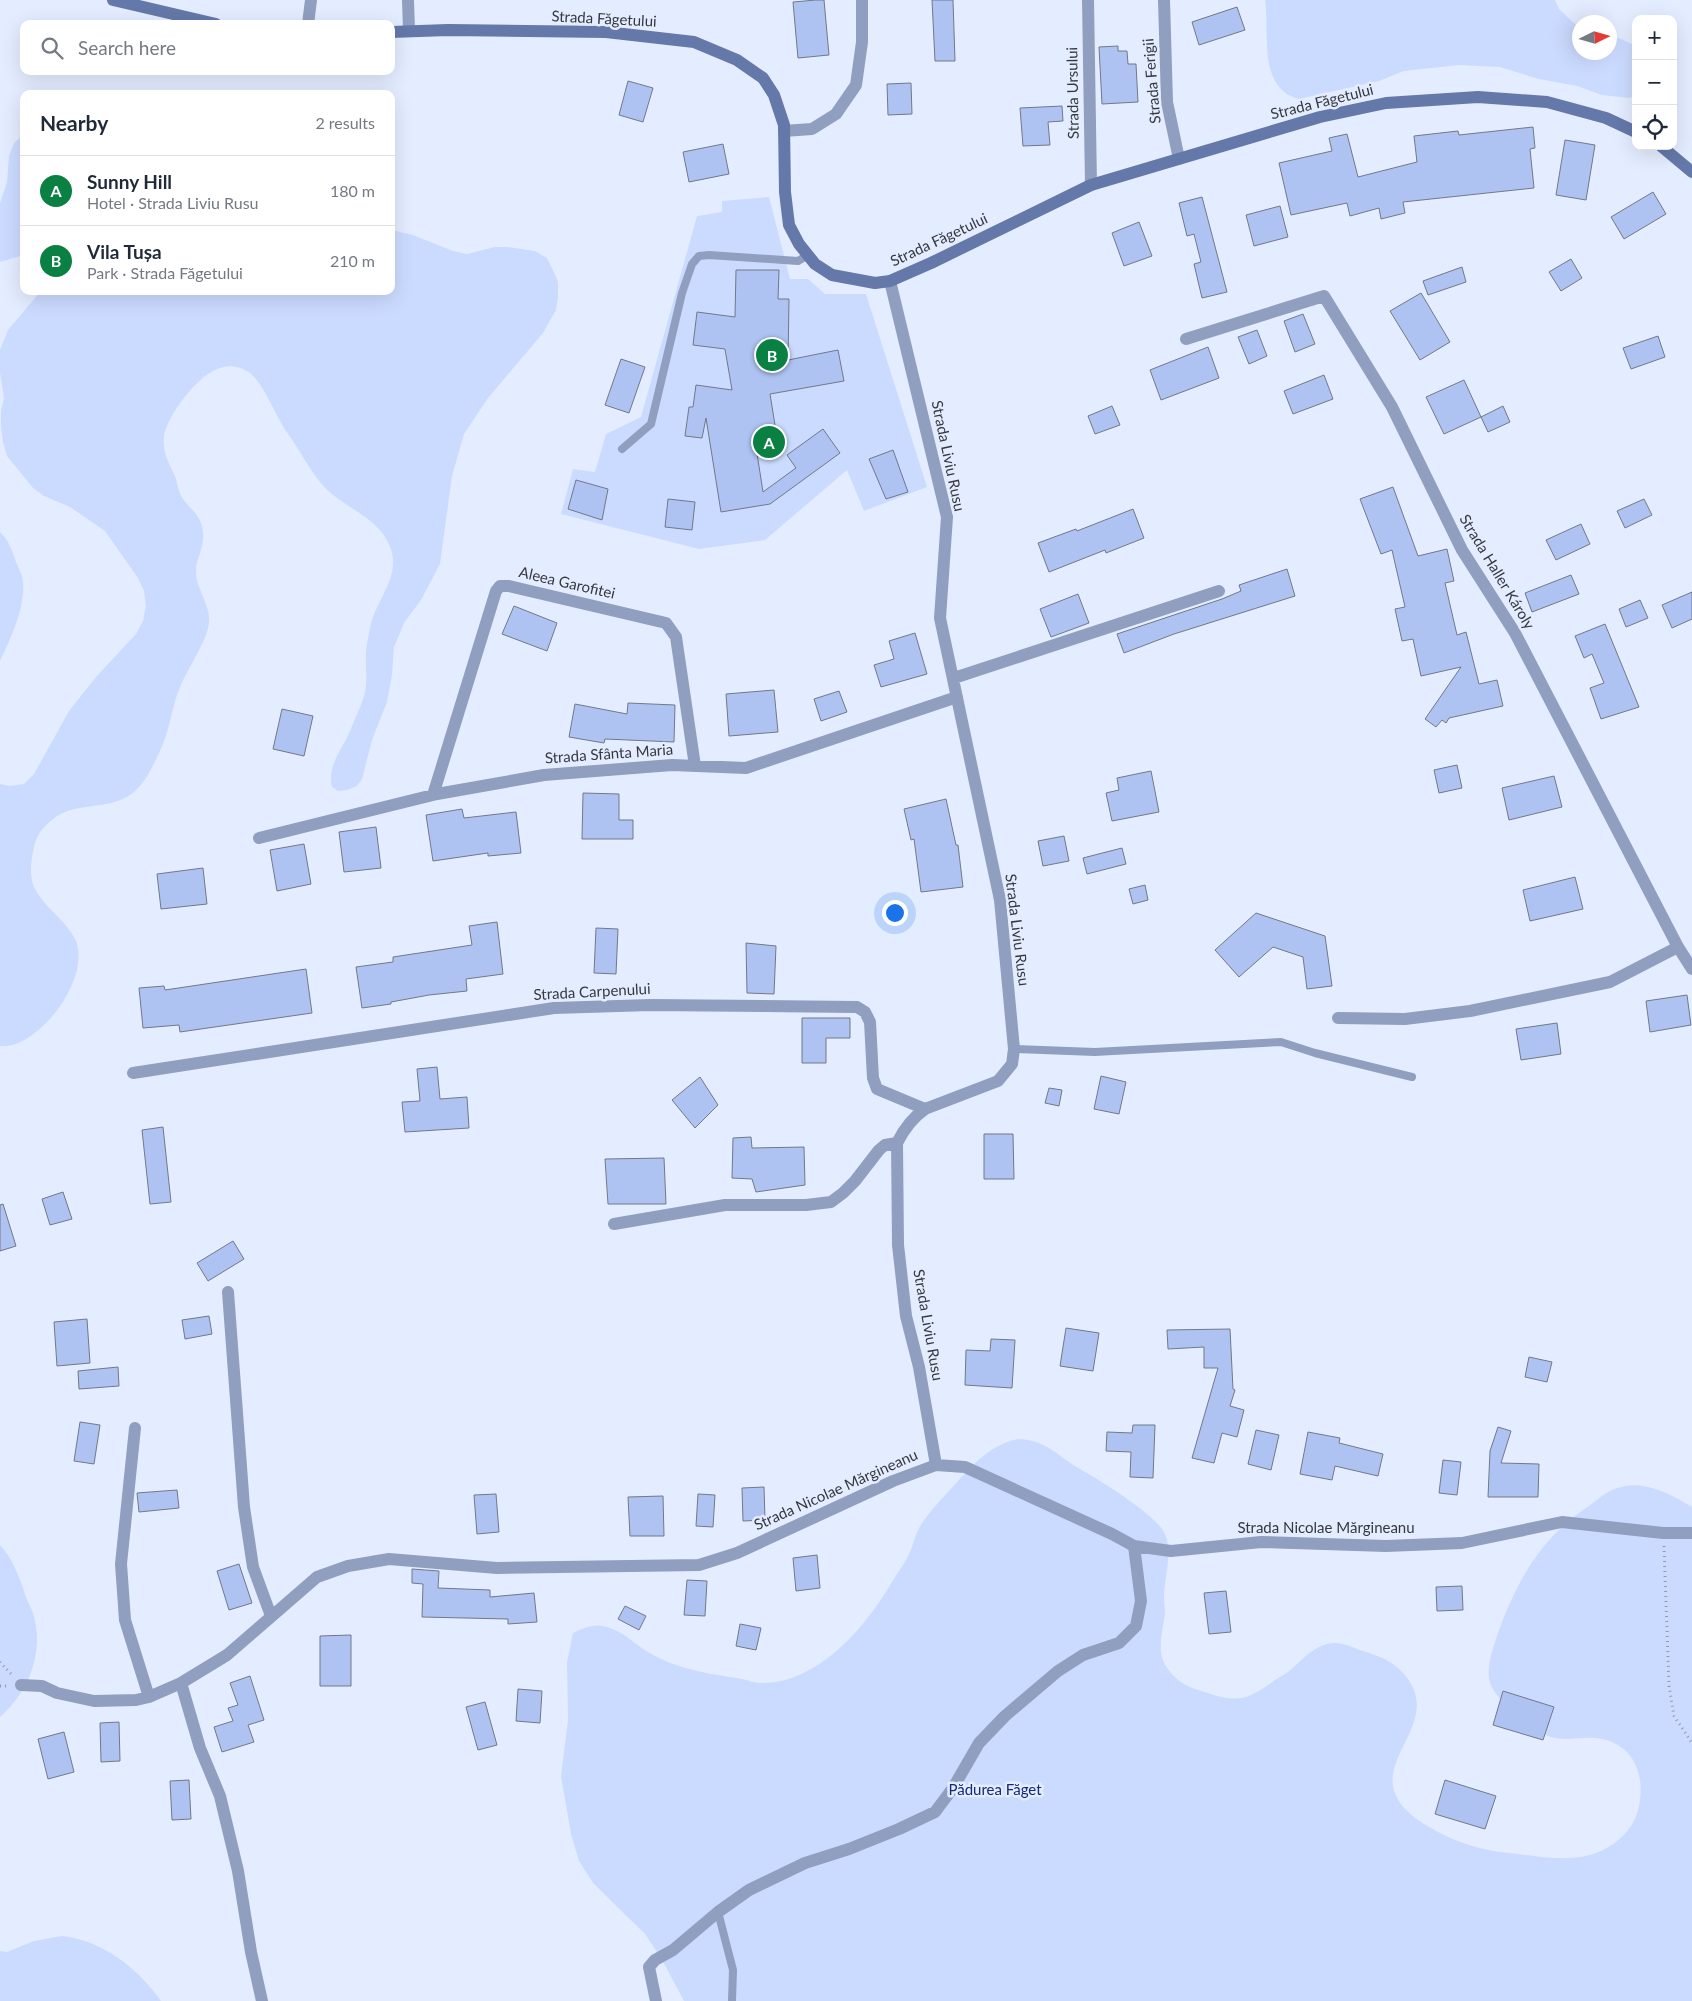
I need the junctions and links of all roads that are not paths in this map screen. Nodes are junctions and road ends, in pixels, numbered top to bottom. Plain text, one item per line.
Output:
1 (113, 0) edge
2 (311, 0) edge
3 (408, 0) edge
4 (862, 0) edge
5 (1088, 0) edge
6 (1164, 0) edge
7 (199, 20) edge
8 (308, 20) edge
9 (409, 31) junction
10 (395, 32) edge
11 (1632, 130) edge
12 (784, 131) junction
13 (1666, 150) edge
14 (1179, 159) junction
15 (1692, 172) edge
16 (1091, 185) junction
17 (808, 255) junction
18 (890, 281) junction
19 (1186, 339) dead end
20 (622, 449) dead end
21 (1219, 591) dead end
22 (954, 678) junction
23 (957, 697) junction
24 (695, 766) junction
25 (433, 795) junction
26 (259, 838) dead end
27 (1678, 947) junction
28 (1692, 968) edge
29 (1338, 1018) dead end
30 (1014, 1050) junction
31 (133, 1073) dead end
32 (1412, 1077) dead end
33 (925, 1109) junction
34 (897, 1143) junction
35 (614, 1224) dead end
36 (228, 1292) dead end
37 (135, 1428) dead end
38 (936, 1465) junction
39 (1692, 1533) edge
40 (1134, 1546) junction
41 (271, 1616) junction
42 (181, 1683) junction
43 (21, 1685) dead end
44 (149, 1697) junction
45 (718, 1912) junction
46 (262, 2001) edge
47 (656, 2001) edge
48 (732, 2001) edge

1 - 7 main road
2 - 8 street
3 - 9 street
4 - 12 street
5 - 16 street, Strada Ursului
6 - 14 street, Strada Ferigii
9 - 10 main road, Strada Făgetului
9 - 12 main road, Strada Făgetului
11 - 14 main road, Strada Făgetului
12 - 17 main road, Strada Făgetului
13 - 15 main road
14 - 16 main road, Strada Făgetului
16 - 18 main road, Strada Făgetului
17 - 18 main road, Strada Făgetului
17 - 20 lane
18 - 22 street, Strada Liviu Rusu
19 - 27 street, Strada Haller Károly
21 - 22 street
22 - 23 street, Strada Liviu Rusu
23 - 24 street, Strada Sfânta Maria
23 - 30 street, Strada Liviu Rusu
24 - 25 street, Strada Sfânta Maria
24 - 25 street, Aleea Garofitei
25 - 26 street, Strada Sfânta Maria
27 - 28 street, Strada Haller Károly
27 - 29 street
30 - 32 lane
30 - 33 street, Strada Liviu Rusu
31 - 33 street, Strada Carpenului
33 - 34 street, Strada Liviu Rusu
34 - 35 street
34 - 38 street, Strada Liviu Rusu
36 - 41 street
37 - 44 street
38 - 40 street, Strada Nicolae Mărgineanu
38 - 41 street, Strada Nicolae Mărgineanu
39 - 40 street, Strada Nicolae Mărgineanu
40 - 45 street
41 - 42 street, Strada Nicolae Mărgineanu
42 - 44 street, Strada Nicolae Mărgineanu
42 - 46 street
43 - 44 street, Strada Nicolae Mărgineanu
45 - 47 street
45 - 48 lane

